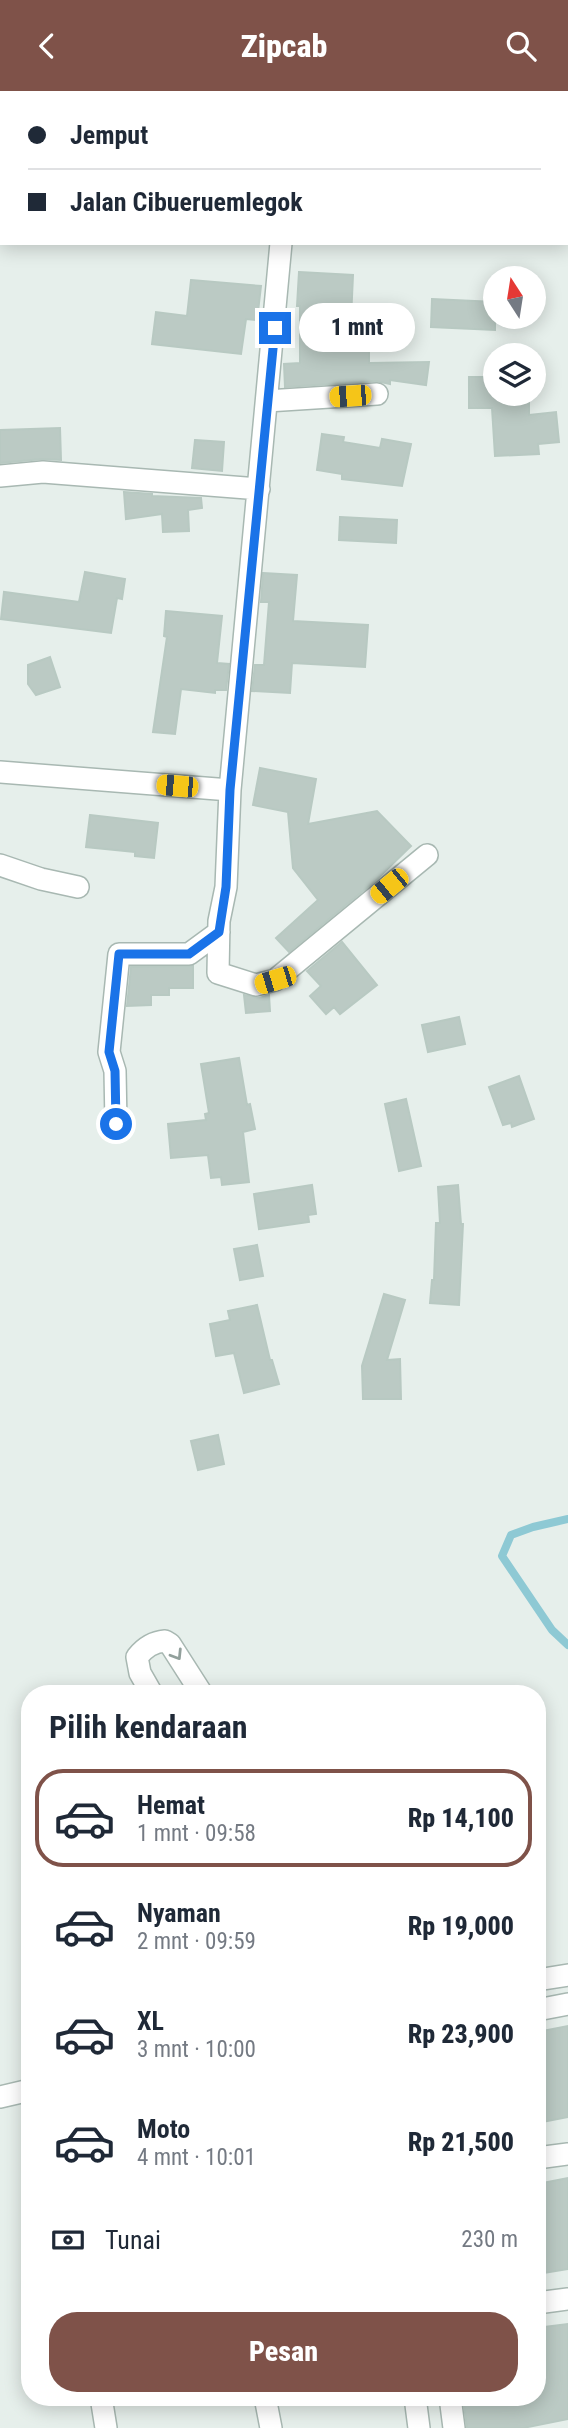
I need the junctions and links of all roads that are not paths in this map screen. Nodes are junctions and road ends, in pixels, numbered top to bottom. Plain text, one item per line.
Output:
1 (281, 245) edge
2 (377, 394) dead end
3 (267, 401) junction
4 (0, 476) edge
5 (259, 489) junction
6 (0, 772) edge
7 (230, 790) junction
8 (428, 855) dead end
9 (0, 865) edge
10 (78, 887) dead end
11 (219, 932) junction
12 (116, 1124) dead end
13 (147, 1685) edge
14 (196, 1685) edge
15 (568, 1975) edge
16 (546, 1979) edge
17 (568, 2004) edge
18 (546, 2008) edge
19 (21, 2092) edge
20 (0, 2097) edge
21 (568, 2154) edge
22 (546, 2157) edge
23 (568, 2299) edge
24 (546, 2302) edge
25 (102, 2406) edge
26 (267, 2406) edge
27 (416, 2406) edge
28 (451, 2406) edge
29 (106, 2428) edge
30 (271, 2428) edge
31 (419, 2428) edge
32 (454, 2428) edge

1 - 3 street
2 - 3 street
3 - 5 street
4 - 5 street
5 - 7 street
6 - 7 street
7 - 11 street
8 - 11 street
9 - 10 street
11 - 12 street
13 -> 14 street
15 - 16 street
17 - 18 street
19 - 20 street
21 - 22 street
23 - 24 street
25 - 29 street
26 - 30 street
27 - 31 street
28 - 32 street

